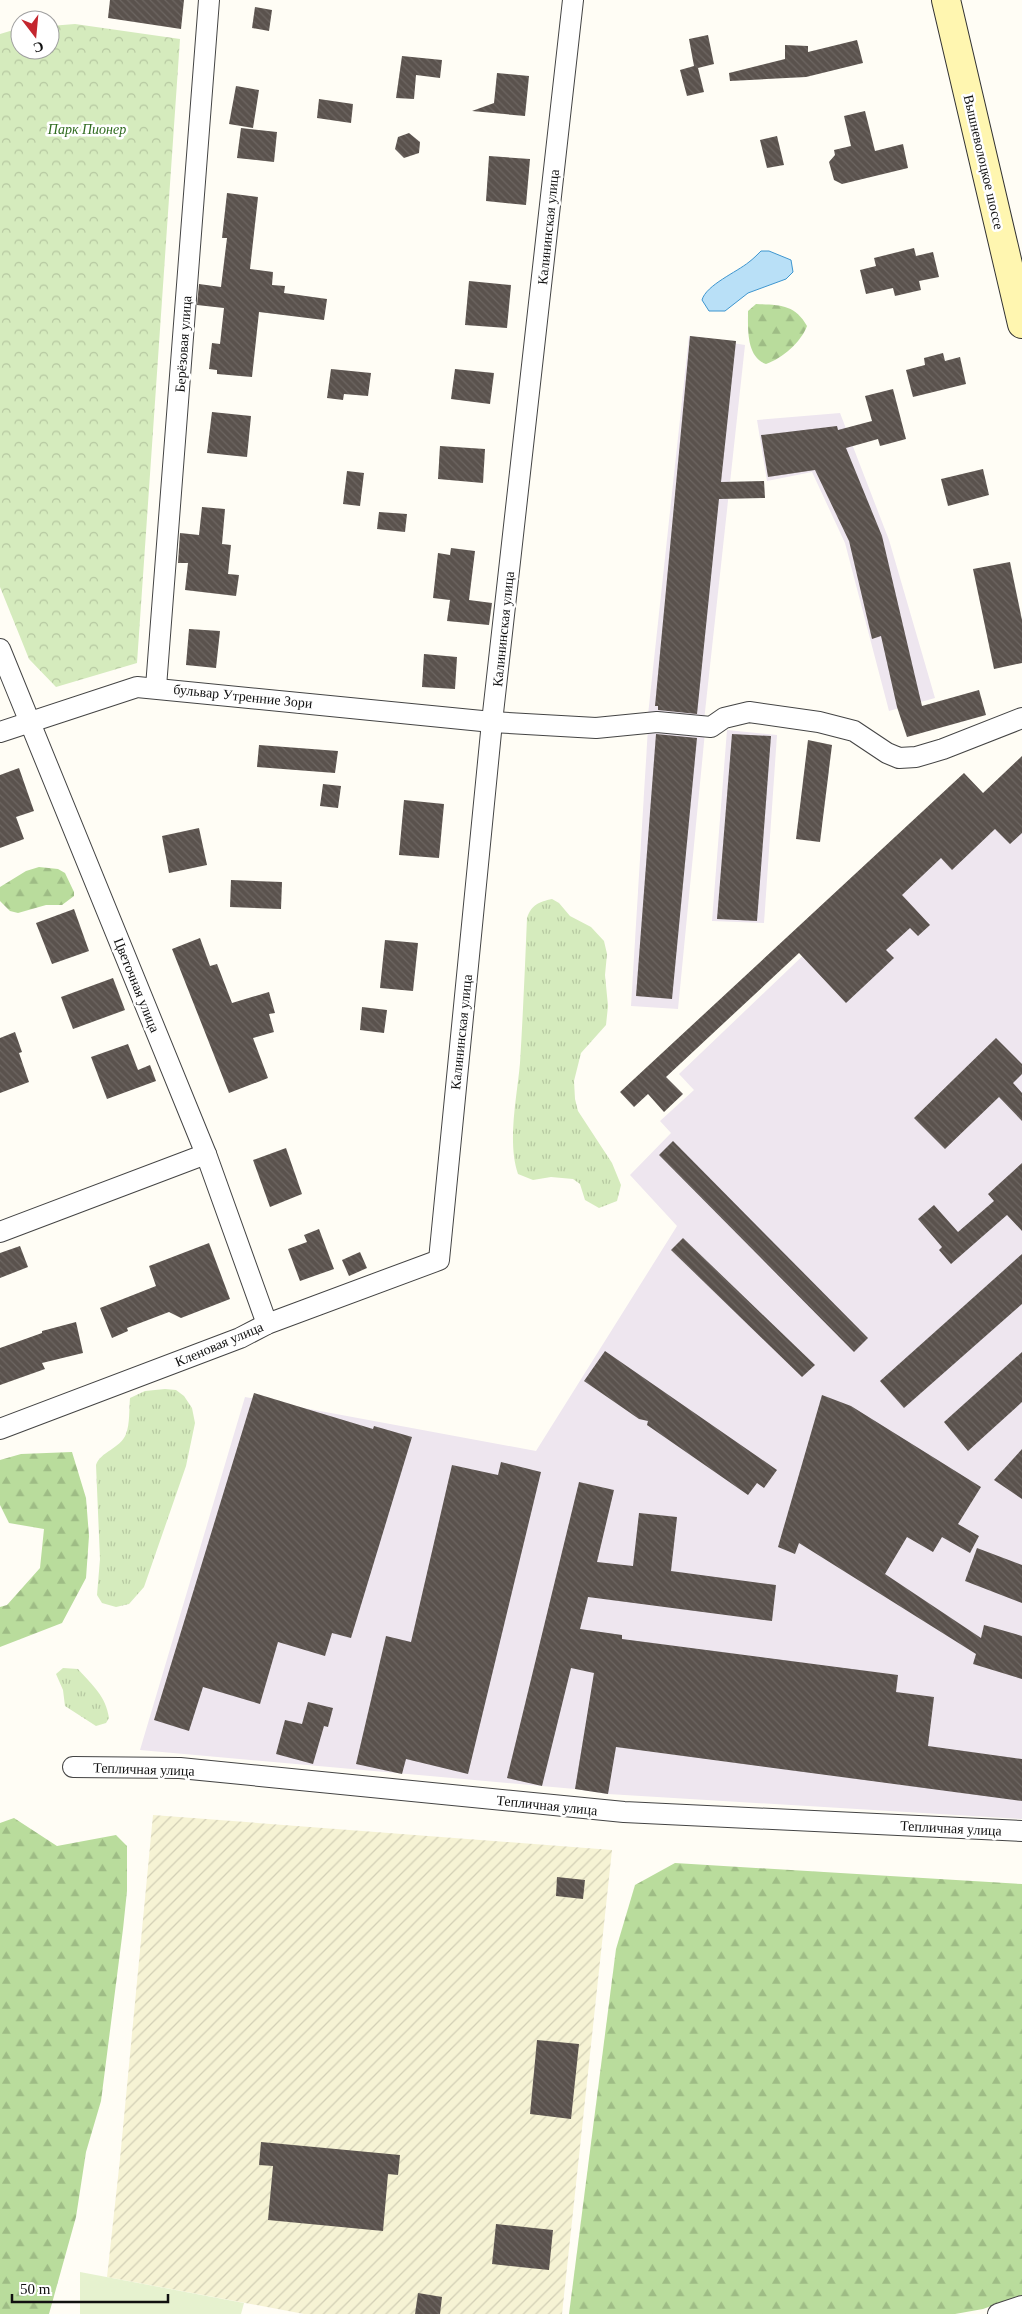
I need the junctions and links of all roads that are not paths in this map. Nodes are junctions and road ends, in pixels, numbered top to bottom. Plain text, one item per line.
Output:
1 (209, 0) edge
2 (573, 0) edge
3 (946, 0) edge
4 (1022, 324) edge
5 (0, 649) edge
6 (156, 687) junction
7 (1022, 718) edge
8 (30, 722) junction
9 (492, 722) junction
10 (0, 732) edge
11 (206, 1154) junction
12 (0, 1232) edge
13 (439, 1260) joint
14 (267, 1324) junction
15 (0, 1429) edge
16 (73, 1767) dead end
17 (1022, 1831) edge
18 (1022, 2306) edge
19 (998, 2314) edge

1 - 6 street, Берёзовая улица
2 - 9 street, Калининская улица
3 - 4 main road, Вышневолоцкое шоссе
5 - 8 street, Цветочная улица
6 - 8 street, бульвар Утренние Зори
6 - 9 street, бульвар Утренние Зори
7 - 9 street, бульвар Утренние Зори
8 - 10 street, бульвар Утренние Зори
8 - 11 street, Цветочная улица
9 - 13 street, Калининская улица
11 - 12 street
11 - 14 street, Цветочная улица
13 - 14 street, Кленовая улица
14 - 15 street, Кленовая улица
16 - 17 street, Тепличная улица
18 - 19 street

